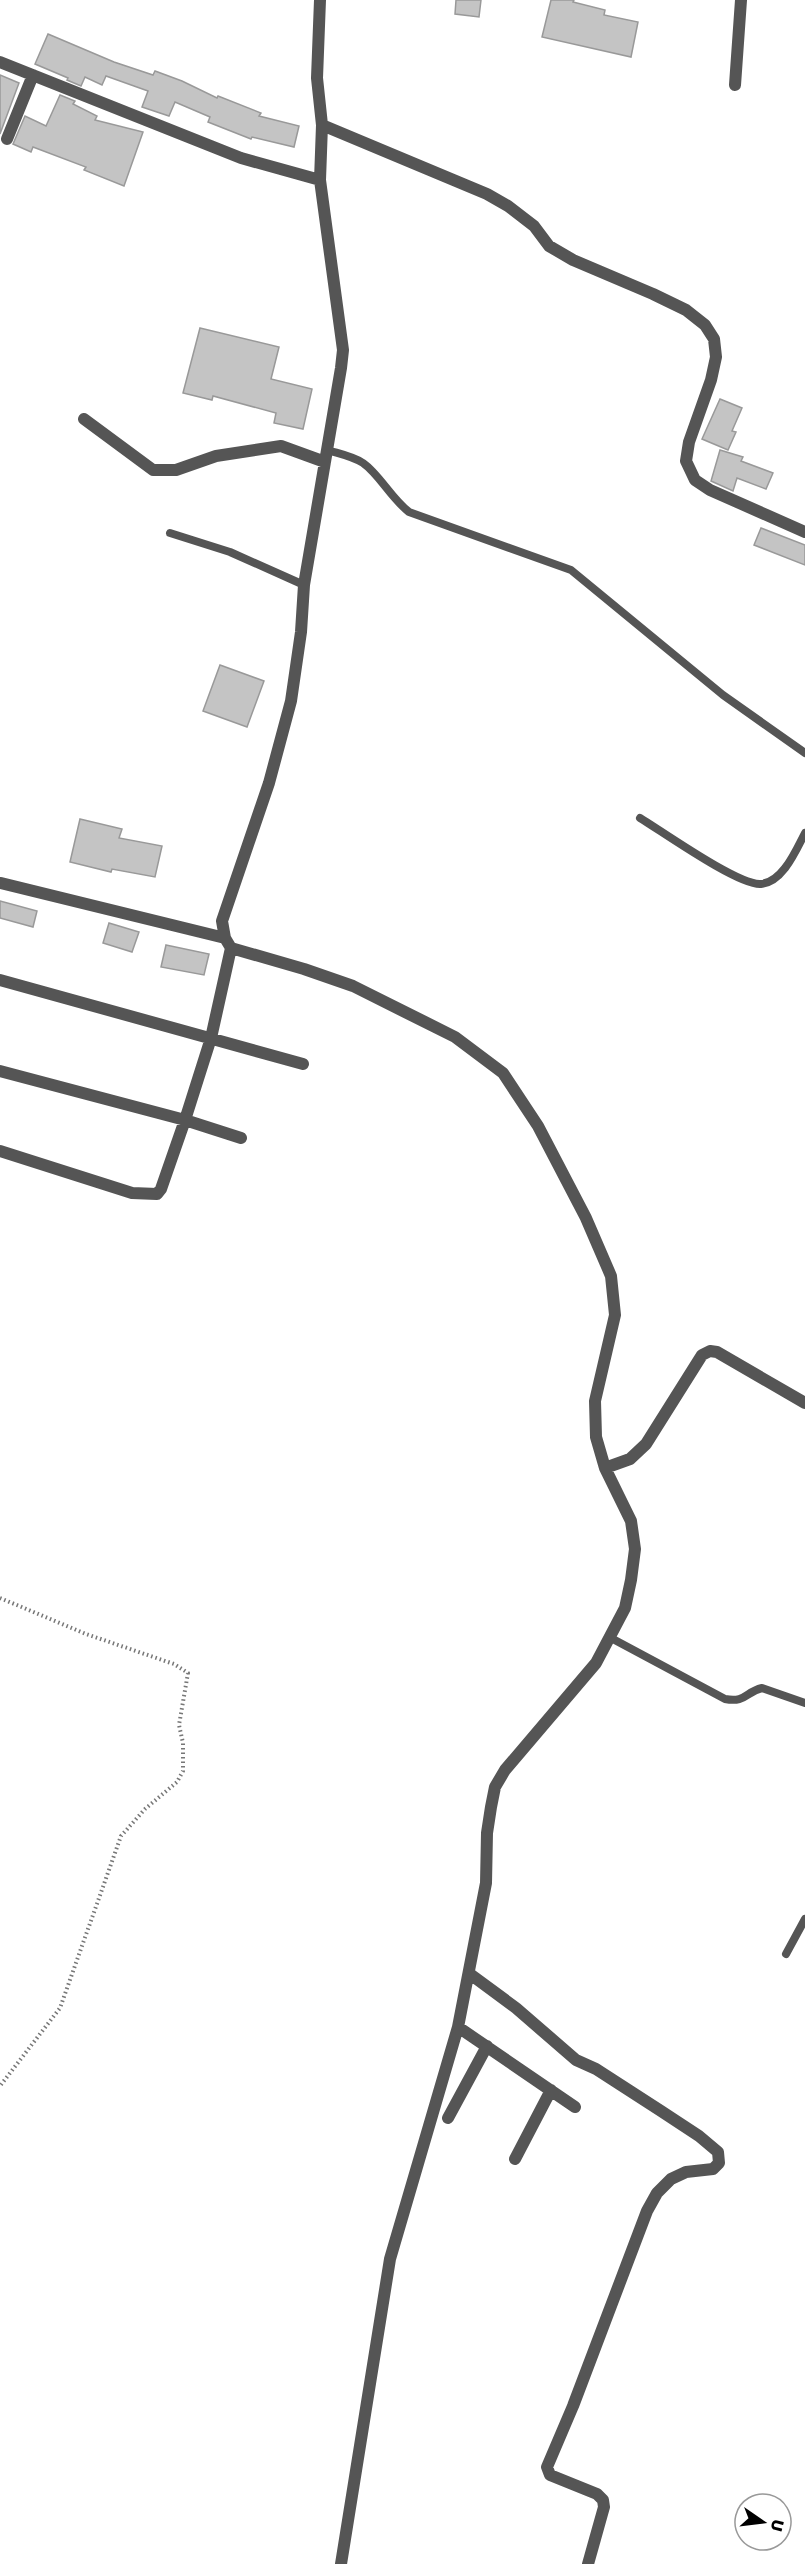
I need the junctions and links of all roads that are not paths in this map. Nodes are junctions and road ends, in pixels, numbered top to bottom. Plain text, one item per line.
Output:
1 (320, 0) edge
2 (741, 0) edge
3 (0, 62) edge
4 (33, 75) junction
5 (735, 85) dead end
6 (322, 124) junction
7 (7, 139) dead end
8 (320, 180) junction
9 (84, 419) dead end
10 (326, 456) junction
11 (805, 532) edge
12 (170, 533) dead end
13 (304, 585) junction
14 (805, 753) edge
15 (640, 818) dead end
16 (805, 833) edge
17 (1, 883) edge
18 (228, 943) junction
19 (0, 980) edge
20 (211, 1038) junction
21 (303, 1064) dead end
22 (0, 1071) edge
23 (185, 1120) junction
24 (241, 1138) dead end
25 (0, 1151) edge
26 (805, 1403) edge
27 (605, 1468) junction
28 (611, 1638) junction
29 (805, 1703) edge
30 (805, 1919) edge
31 (786, 1954) dead end
32 (470, 1974) junction
33 (458, 2027) junction
34 (487, 2046) junction
35 (551, 2090) junction
36 (574, 2107) dead end
37 (448, 2118) dead end
38 (515, 2159) dead end
39 (341, 2564) edge
40 (588, 2564) edge

1 - 6 street
2 - 5 street
3 - 4 street
4 - 7 street
4 - 8 street
6 - 8 street
6 - 11 street
8 - 10 street
9 - 10 street
10 - 13 street
10 - 14 lane
12 - 13 lane
13 - 18 street
15 - 16 lane
17 - 18 street
18 - 20 street
18 - 27 street
19 - 20 street
20 - 21 street
20 - 23 street
22 - 23 street
23 - 24 street
23 - 25 street
26 - 27 street
27 - 28 street
28 - 29 lane
28 - 32 street
30 - 31 lane
32 - 33 street
32 - 40 street
33 - 34 street
33 - 39 street
34 - 35 street
34 - 37 street
35 - 36 street
35 - 38 street

